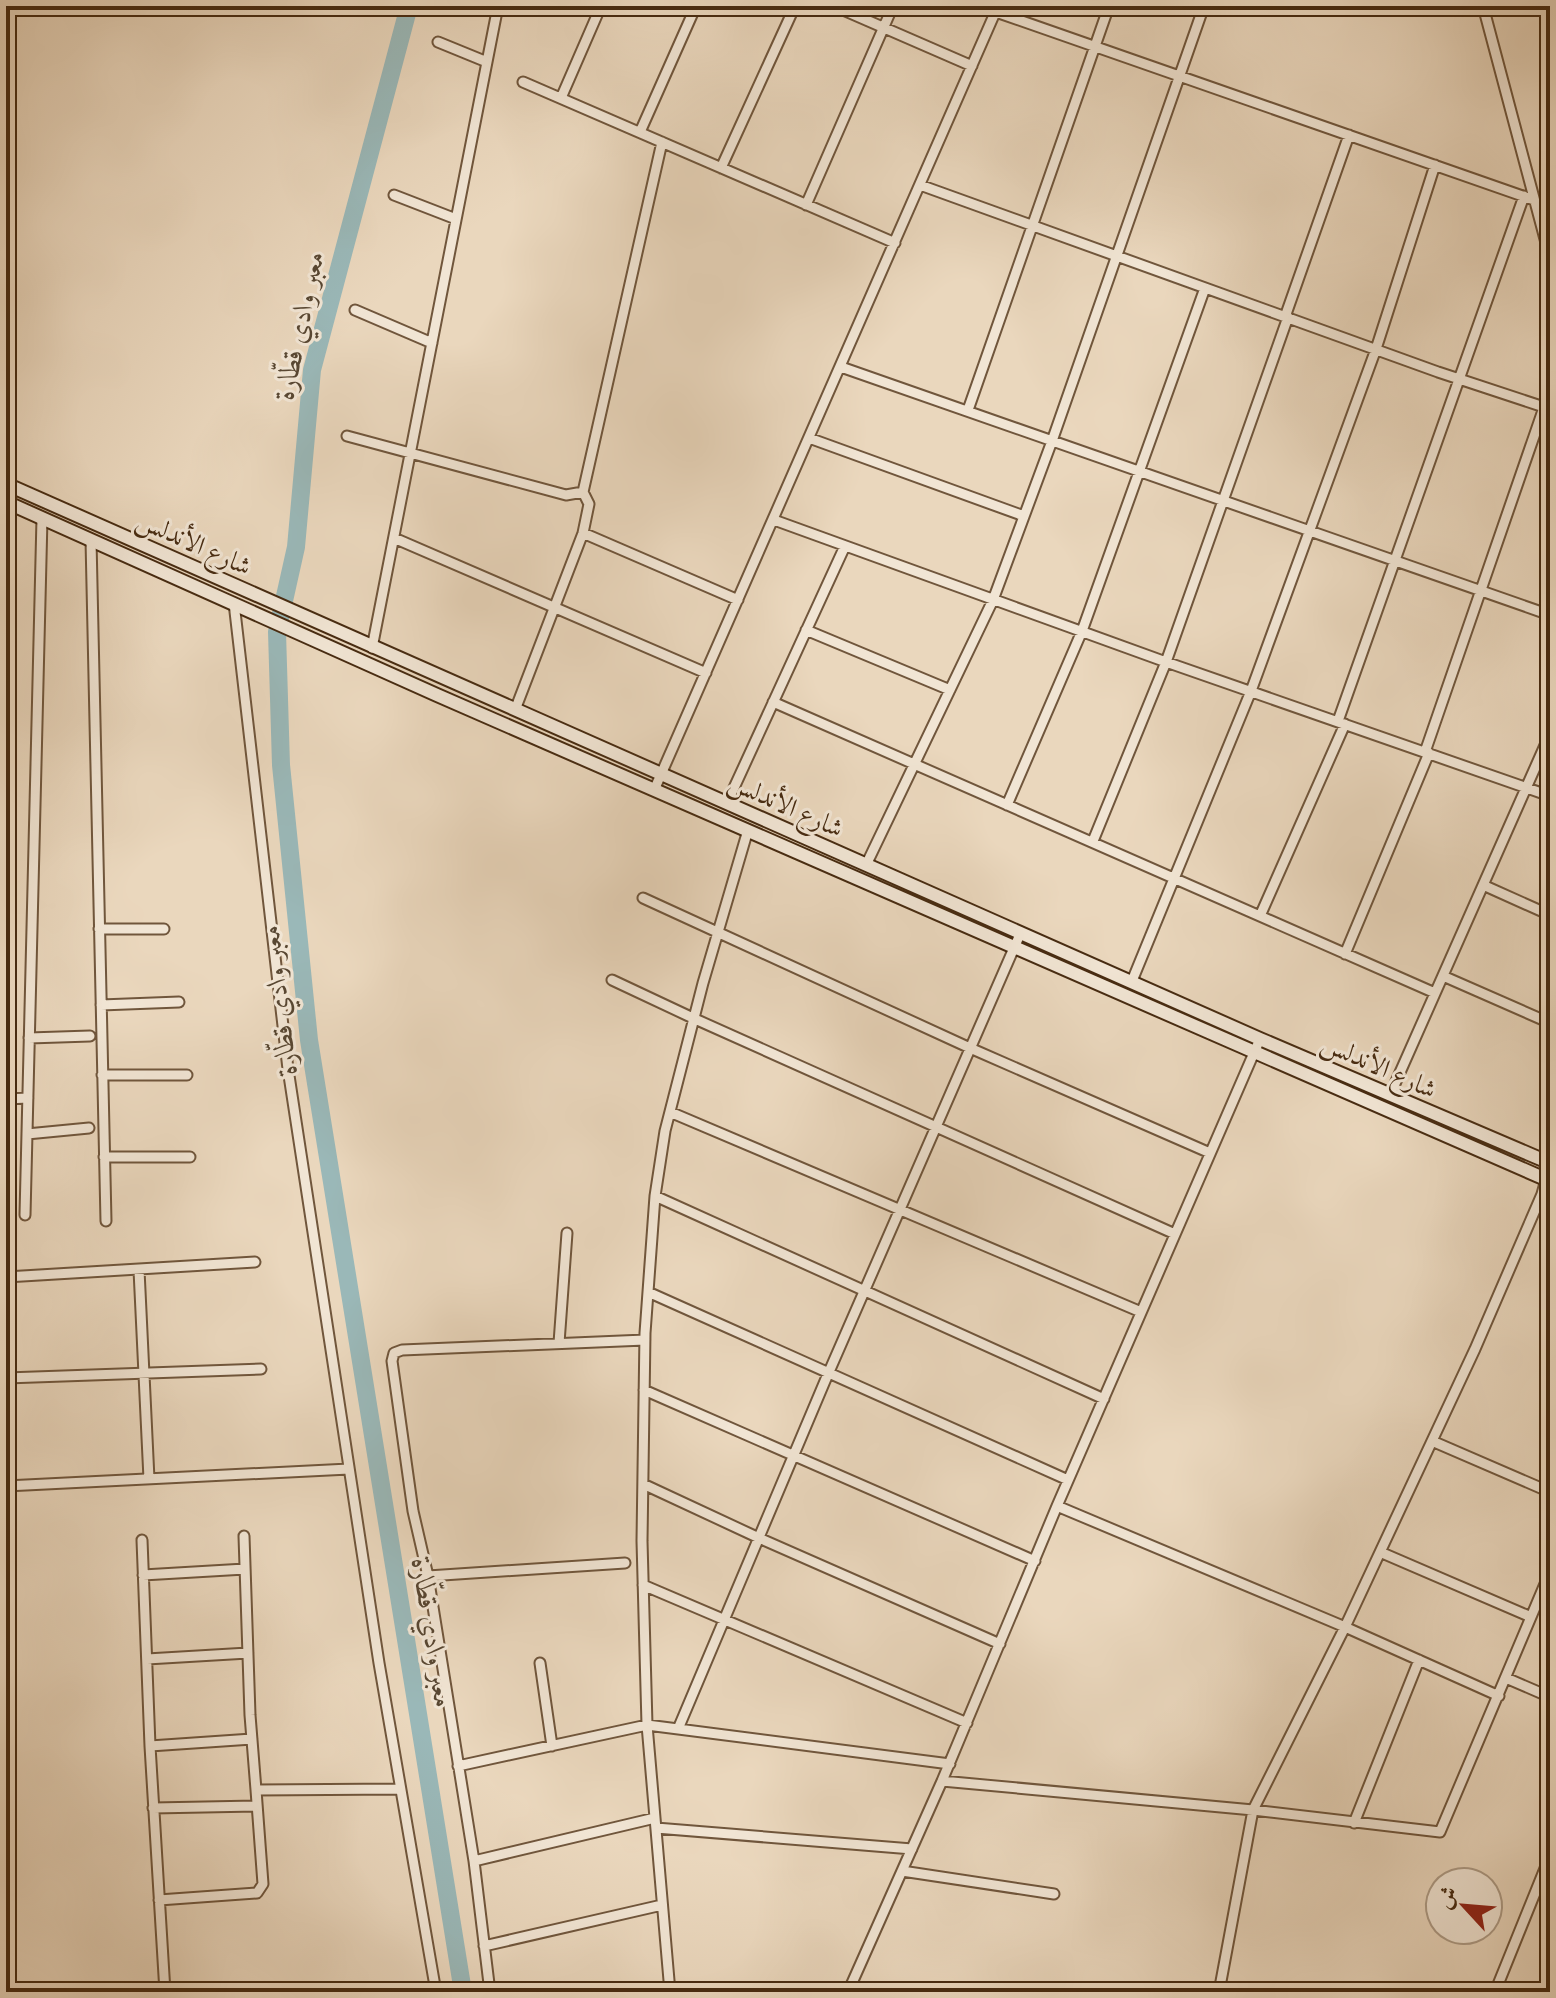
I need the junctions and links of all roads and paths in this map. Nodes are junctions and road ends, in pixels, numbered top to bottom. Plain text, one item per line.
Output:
1 (498, 6) edge
2 (601, 6) edge
3 (696, 6) edge
4 (795, 6) edge
5 (834, 6) edge
6 (893, 6) edge
7 (1109, 6) edge
8 (1204, 6) edge
9 (1483, 6) edge
10 (997, 9) edge
11 (884, 28) junction
12 (438, 42) dead end
13 (1094, 47) junction
14 (487, 62) junction
15 (972, 66) junction
16 (1181, 77) junction
17 (523, 82) dead end
18 (561, 98) junction
19 (640, 132) junction
20 (1349, 135) junction
21 (662, 142) junction
22 (1435, 165) junction
23 (721, 168) junction
24 (920, 185) junction
25 (394, 195) dead end
26 (1529, 198) junction
27 (806, 205) junction
28 (456, 219) junction
29 (1034, 226) junction
30 (895, 243) junction
31 (1118, 256) junction
32 (1550, 258) edge
33 (1205, 288) junction
34 (355, 310) dead end
35 (1286, 317) junction
36 (432, 343) junction
37 (1376, 349) junction
38 (841, 367) junction
39 (1459, 378) junction
40 (1550, 390) edge
41 (1547, 408) edge
42 (968, 410) junction
43 (347, 436) dead end
44 (809, 438) junction
45 (1052, 441) junction
46 (411, 452) junction
47 (1138, 471) junction
48 (6, 484) edge
49 (583, 492) junction
50 (1222, 501) junction
51 (6, 502) edge
52 (1024, 516) junction
53 (42, 518) junction
54 (774, 520) junction
55 (1310, 532) junction
56 (583, 533) junction
57 (394, 538) junction
58 (91, 540) junction
59 (845, 546) junction
60 (1393, 561) junction
61 (1480, 591) junction
62 (738, 600) junction
63 (993, 600) junction
64 (234, 603) junction
65 (554, 607) junction
66 (1550, 614) edge
67 (806, 630) junction
68 (1082, 631) junction
69 (372, 648) junction
70 (1166, 662) junction
71 (706, 673) junction
72 (950, 690) junction
73 (1251, 691) junction
74 (773, 702) junction
75 (515, 710) junction
76 (1342, 723) junction
77 (1550, 734) edge
78 (1427, 752) junction
79 (913, 765) junction
80 (662, 774) junction
81 (1526, 787) junction
82 (655, 788) junction
83 (1550, 796) edge
84 (727, 803) junction
85 (1007, 805) junction
86 (748, 830) junction
87 (1093, 841) junction
88 (867, 863) junction
89 (1174, 878) junction
90 (1483, 885) junction
91 (643, 898) dead end
92 (1550, 915) edge
93 (1260, 916) junction
94 (99, 929) junction
95 (164, 929) dead end
96 (1021, 932) junction
97 (717, 934) junction
98 (1015, 947) junction
99 (1345, 954) junction
100 (1443, 976) junction
101 (612, 980) dead end
102 (1132, 981) junction
103 (1435, 993) junction
104 (179, 1002) dead end
105 (101, 1005) junction
106 (695, 1019) junction
107 (1550, 1023) edge
108 (90, 1036) dead end
109 (29, 1038) junction
110 (1260, 1039) junction
111 (970, 1048) junction
112 (1254, 1053) junction
113 (102, 1075) junction
114 (187, 1075) dead end
115 (1390, 1095) junction
116 (28, 1098) junction
117 (6, 1099) edge
118 (670, 1112) junction
119 (935, 1127) junction
120 (89, 1128) dead end
121 (27, 1134) junction
122 (1210, 1153) junction
123 (104, 1157) junction
124 (190, 1157) dead end
125 (1550, 1164) edge
126 (1548, 1180) edge
127 (655, 1196) junction
128 (899, 1210) junction
129 (25, 1215) dead end
130 (106, 1221) dead end
131 (567, 1233) dead end
132 (1175, 1234) junction
133 (255, 1262) dead end
134 (139, 1270) junction
135 (6, 1277) edge
136 (865, 1289) junction
137 (648, 1292) junction
138 (1141, 1312) junction
139 (645, 1340) junction
140 (559, 1343) junction
141 (261, 1369) dead end
142 (144, 1371) junction
143 (829, 1372) junction
144 (6, 1378) edge
145 (644, 1390) junction
146 (1104, 1399) junction
147 (1432, 1441) junction
148 (794, 1454) junction
149 (349, 1469) junction
150 (149, 1479) junction
151 (1068, 1480) junction
152 (643, 1484) junction
153 (6, 1486) edge
154 (1550, 1492) edge
155 (1057, 1506) junction
156 (244, 1536) dead end
157 (759, 1538) junction
158 (142, 1540) dead end
159 (1380, 1552) junction
160 (1035, 1561) junction
161 (625, 1563) dead end
162 (245, 1569) junction
163 (1550, 1572) edge
164 (143, 1575) junction
165 (428, 1576) junction
166 (643, 1585) junction
167 (1531, 1617) junction
168 (724, 1620) junction
169 (1345, 1627) junction
170 (1000, 1644) junction
171 (248, 1653) junction
172 (147, 1659) junction
173 (1419, 1660) junction
174 (540, 1663) dead end
175 (1506, 1678) junction
176 (1499, 1696) junction
177 (1550, 1697) edge
178 (967, 1723) junction
179 (647, 1725) junction
180 (678, 1729) junction
181 (252, 1739) junction
182 (150, 1746) junction
183 (552, 1746) junction
184 (950, 1764) junction
185 (458, 1766) junction
186 (942, 1781) junction
187 (400, 1789) junction
188 (256, 1790) junction
189 (257, 1806) junction
190 (153, 1808) junction
191 (1253, 1810) junction
192 (655, 1823) junction
193 (1354, 1823) junction
194 (912, 1849) junction
195 (1550, 1856) edge
196 (474, 1861) junction
197 (902, 1871) junction
198 (1054, 1894) dead end
199 (159, 1900) junction
200 (662, 1905) junction
201 (484, 1946) junction
202 (670, 1990) edge
203 (165, 1992) edge
204 (436, 1992) edge
205 (490, 1992) edge
206 (656, 1992) edge
207 (848, 1992) edge
208 (1219, 1992) edge
209 (1495, 1992) edge

1 - 14 street
2 - 18 street
3 - 19 street
4 - 23 street
5 - 11 street
6 - 11 street
7 - 13 street
8 - 16 street
9 - 26 street
10 - 13 street
10 - 15 street
11 - 15 street
11 - 27 street
12 - 14 street
13 - 16 street
13 - 29 street
14 - 28 street
15 - 24 street
16 - 20 street
16 - 31 street
17 - 18 street
18 - 19 street
19 - 21 street
20 - 22 street
20 - 35 street
21 - 23 street
21 - 49 street
22 - 26 street
22 - 37 street
23 - 27 street
24 - 29 street
24 - 30 street
25 - 28 street
26 - 32 street
26 - 39 street
27 - 30 street
28 - 36 street
29 - 31 street
29 - 42 street
30 - 38 street
31 - 33 street
31 - 45 street
33 - 35 street
33 - 47 street
34 - 36 street
35 - 37 street
35 - 50 street
36 - 46 street
37 - 39 street
37 - 55 street
38 - 42 street
38 - 44 street
39 - 41 street
39 - 60 street
40 - 41 street
41 - 61 street
42 - 45 street
43 - 46 street
44 - 52 street
44 - 54 street
45 - 47 street
45 - 52 street
46 - 49 street
46 - 57 street
47 - 50 street
47 - 68 street
48 - 69 main road, شارع الأندلس
49 - 56 street
50 - 55 street
50 - 70 street
51 - 53 main road, شارع الأندلس
52 - 63 street
53 - 58 main road, شارع الأندلس
53 - 109 street
54 - 59 street
54 - 62 street
55 - 60 street
55 - 73 street
56 - 62 street
56 - 65 street
57 - 65 street
57 - 69 street
58 - 64 main road, شارع الأندلس
58 - 94 street
59 - 63 street
59 - 67 street
60 - 61 street
60 - 76 street
61 - 66 street
61 - 78 street
62 - 71 street
63 - 68 street
63 - 72 street
64 - 82 main road, شارع الأندلس
64 - 149 street
65 - 71 street
65 - 75 street
67 - 72 street
67 - 74 street
68 - 70 street
68 - 85 street
69 - 75 main road, شارع الأندلس
70 - 73 street
70 - 87 street
71 - 80 street
72 - 79 street
73 - 76 street
73 - 89 street
74 - 79 street
74 - 84 street
75 - 80 main road, شارع الأندلس
76 - 78 street
76 - 93 street
77 - 81 street
78 - 81 street
78 - 99 street
79 - 85 street
79 - 88 street
80 - 82 street
80 - 84 main road, شارع الأندلس
81 - 83 street
81 - 90 street
82 - 86 main road, شارع الأندلس
84 - 88 main road, شارع الأندلس
85 - 87 street
86 - 97 street
86 - 98 main road, شارع الأندلس
87 - 89 street
88 - 96 main road, شارع الأندلس
89 - 93 street
89 - 102 street
90 - 92 street
90 - 100 street
91 - 97 street
93 - 99 street
94 - 95 street
94 - 105 street
96 - 98 street
96 - 102 main road, شارع الأندلس
97 - 106 street
97 - 111 street
98 - 111 street
98 - 112 main road, شارع الأندلس
99 - 103 street
100 - 103 street
100 - 107 street
101 - 106 street
102 - 110 main road, شارع الأندلس
103 - 115 street
104 - 105 street
105 - 113 street
106 - 118 street
106 - 119 street
108 - 109 street
109 - 116 street
110 - 112 street
110 - 115 main road, شارع الأندلس
111 - 119 street
111 - 122 street
112 - 122 street
112 - 126 main road, شارع الأندلس
113 - 114 street
113 - 123 street
115 - 125 main road, شارع الأندلس
116 - 117 street
116 - 121 street
118 - 127 street
118 - 128 street
119 - 128 street
119 - 132 street
120 - 121 street
121 - 129 street
122 - 132 street
123 - 124 street
123 - 130 street
125 - 126 street
126 - 147 street
127 - 136 street
127 - 137 street
128 - 136 street
128 - 138 street
131 - 140 street
132 - 138 street
133 - 134 street
134 - 135 street
134 - 142 street
136 - 143 street
136 - 146 street
137 - 139 street
137 - 143 street
138 - 146 street
139 - 140 street
139 - 145 street
140 - 165 street
141 - 142 street
142 - 144 street
142 - 150 street
143 - 148 street
143 - 151 street
145 - 148 street
145 - 152 street
146 - 151 street
147 - 154 street
147 - 159 street
148 - 157 street
148 - 160 street
149 - 150 street
149 - 187 street
150 - 153 street
151 - 155 street
152 - 157 street
152 - 166 street
155 - 160 street
155 - 169 street
156 - 162 street
157 - 168 street
157 - 170 street
158 - 164 street
159 - 167 street
159 - 169 street
160 - 170 street
161 - 165 street
162 - 164 street
162 - 171 street
163 - 167 street
164 - 172 street
165 - 185 street
166 - 168 street
166 - 179 street
167 - 175 street
168 - 178 street
168 - 180 street
169 - 173 street
169 - 191 street
170 - 178 street
171 - 172 street
171 - 181 street
172 - 182 street
173 - 176 street
173 - 193 street
174 - 183 street
175 - 176 street
175 - 177 street
176 - 193 street
178 - 184 street
179 - 180 street
179 - 183 street
179 - 192 street
180 - 184 street
181 - 182 street
181 - 188 street
182 - 190 street
183 - 185 street
184 - 186 street
185 - 196 street
186 - 191 street
186 - 194 street
187 - 188 street
187 - 204 street
188 - 189 street
189 - 190 street
189 - 199 street
190 - 199 street
191 - 193 street
191 - 208 street
192 - 194 street
192 - 196 street
192 - 200 street
194 - 197 street
195 - 209 street
196 - 201 street
197 - 198 street
197 - 207 street
199 - 203 street
200 - 201 street
200 - 202 street
201 - 205 street
202 - 206 street

